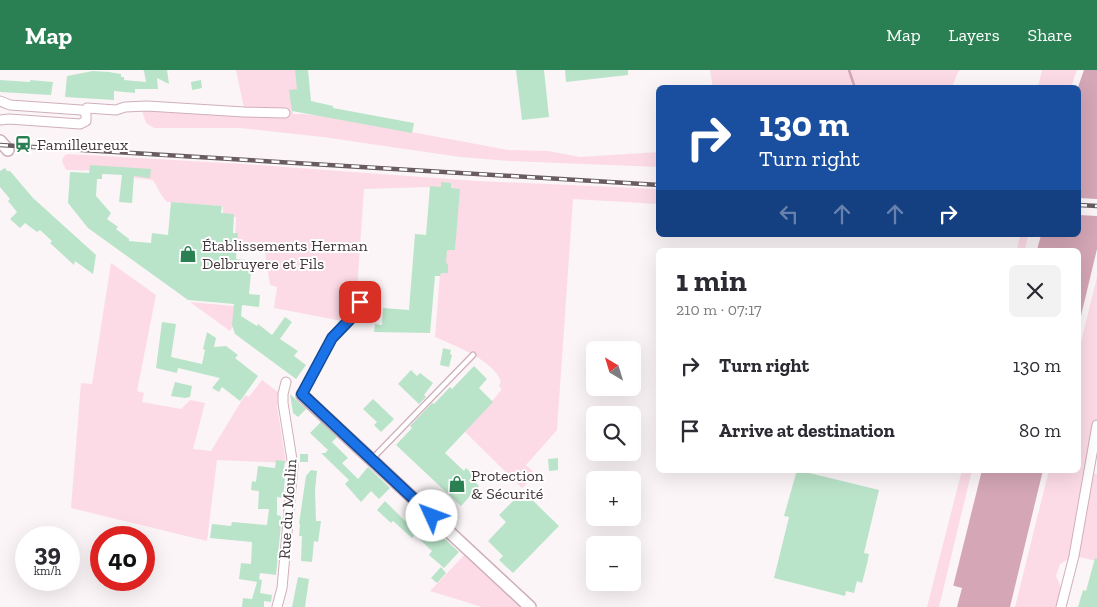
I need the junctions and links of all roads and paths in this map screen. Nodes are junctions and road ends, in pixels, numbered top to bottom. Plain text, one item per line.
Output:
1 (0, 102) edge
2 (87, 108) dead end
3 (285, 113) dead end
4 (0, 119) edge
5 (356, 296) dead end
6 (473, 355) dead end
7 (286, 382) dead end
8 (302, 394) joint
9 (1097, 425) edge
10 (371, 460) junction
11 (277, 607) edge
12 (530, 607) edge
13 (1061, 607) edge

1 - 4 street
1 - 4 street
2 - 3 street
5 - 8 lane
6 - 10 lane
7 - 11 street, Rue du Moulin
8 - 10 street
9 - 13 street
10 - 12 street

